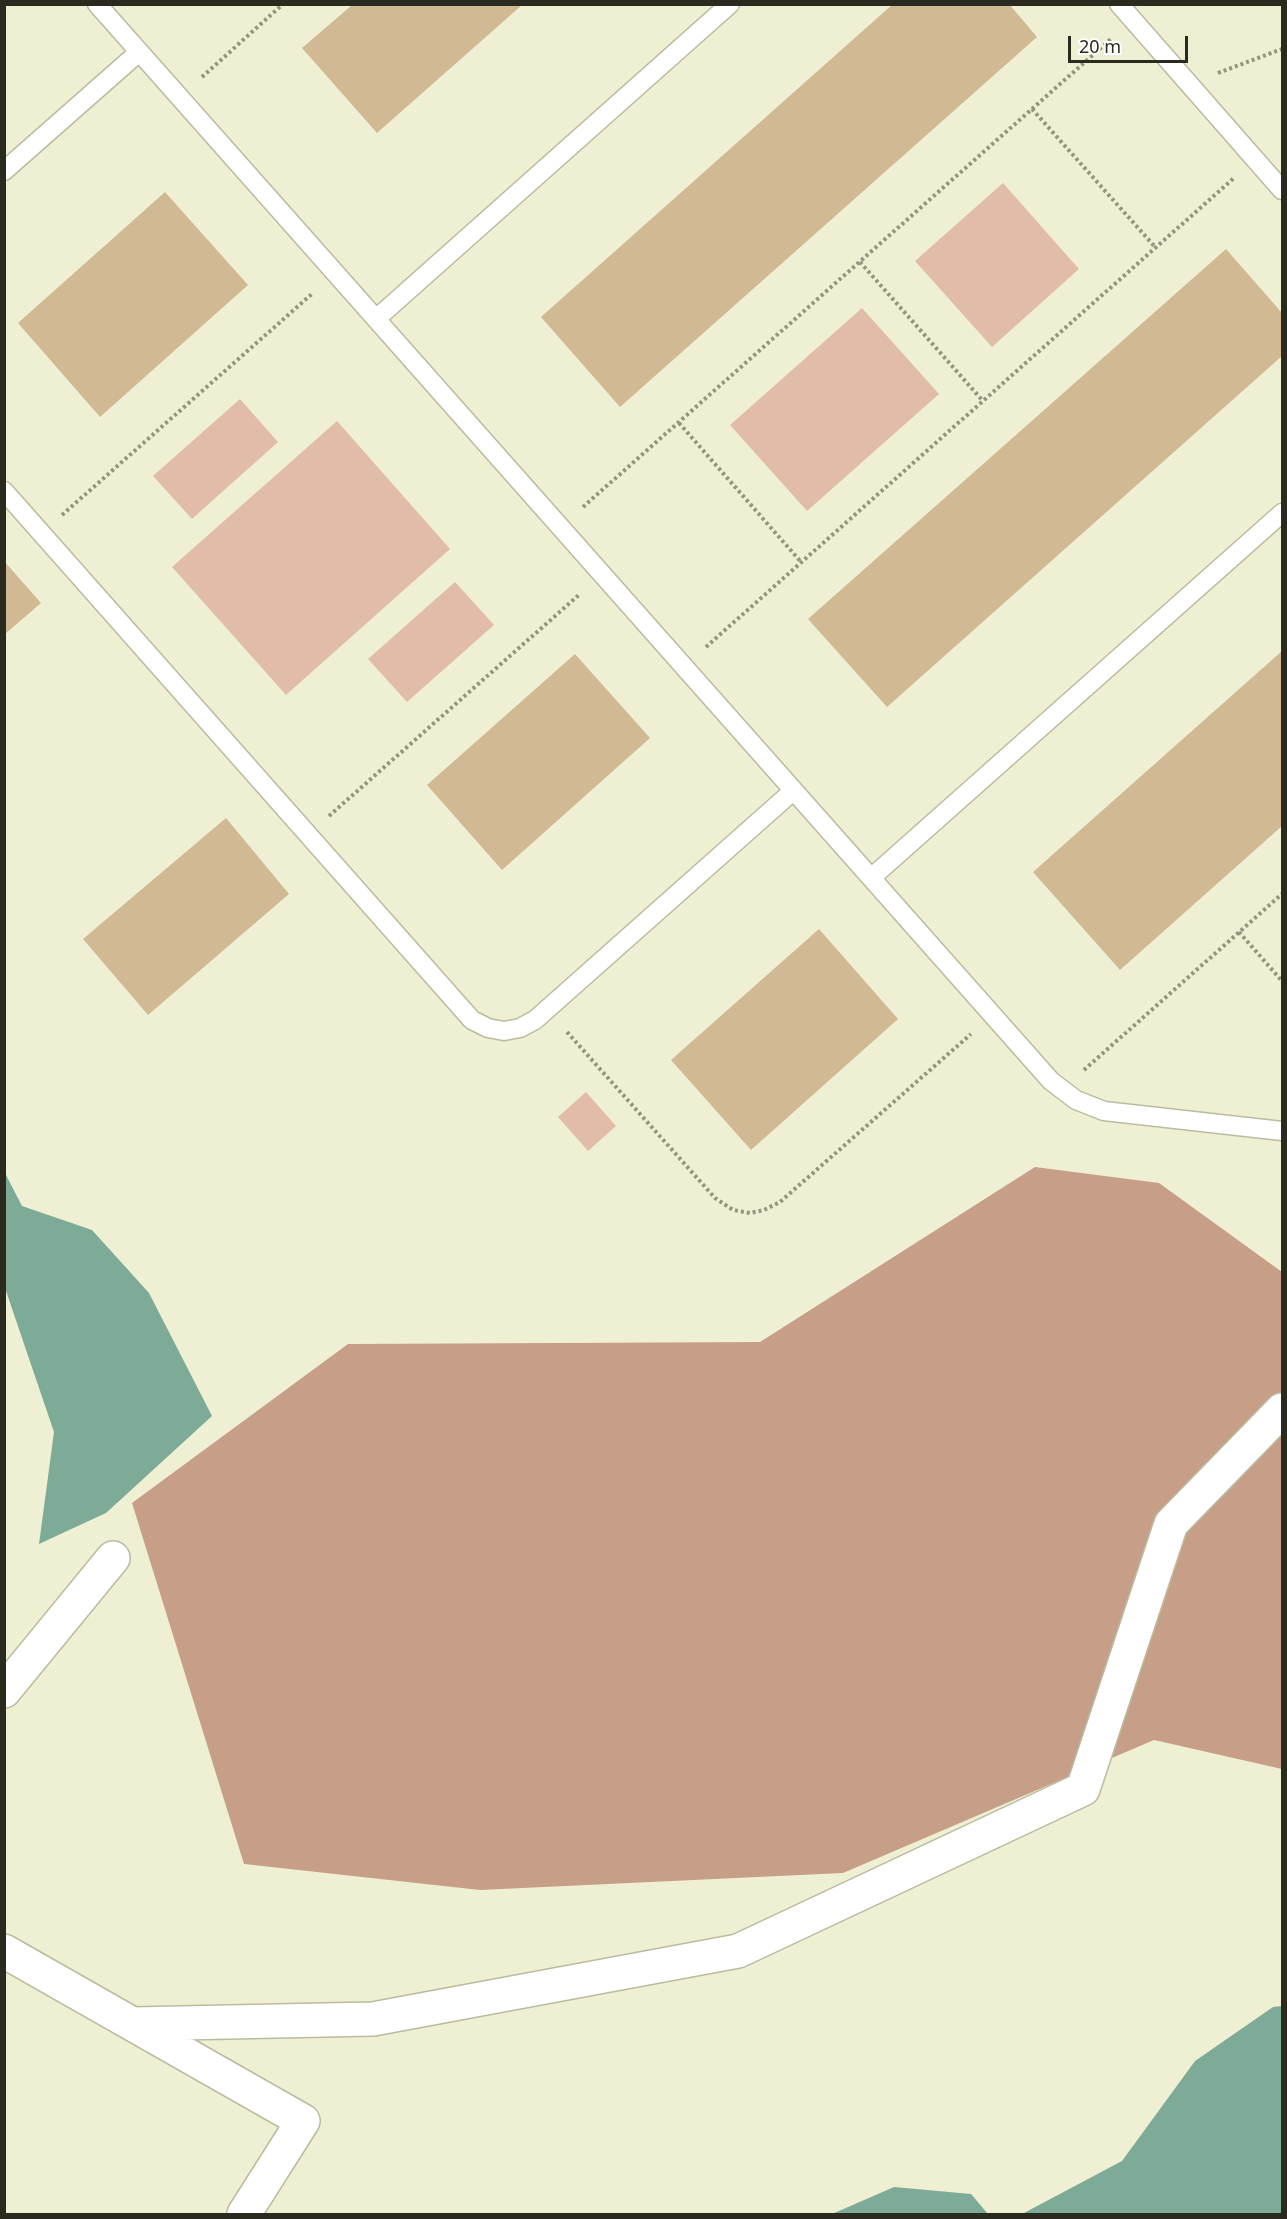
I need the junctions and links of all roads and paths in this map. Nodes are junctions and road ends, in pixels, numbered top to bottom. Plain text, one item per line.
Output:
1 (97, 4) edge
2 (284, 4) edge
3 (730, 4) edge
4 (1119, 4) edge
5 (1132, 20) junction
6 (1282, 49) edge
7 (139, 52) junction
8 (1189, 84) junction
9 (179, 97) junction
10 (1032, 109) junction
11 (1256, 159) junction
12 (4, 171) edge
13 (1282, 190) edge
14 (1156, 248) junction
15 (860, 262) junction
16 (335, 273) junction
17 (376, 319) junction
18 (983, 402) junction
19 (679, 423) junction
20 (4, 491) edge
21 (1282, 513) edge
22 (560, 528) junction
23 (42, 533) junction
24 (801, 562) junction
25 (602, 574) junction
26 (683, 667) junction
27 (794, 791) junction
28 (308, 834) junction
29 (871, 878) junction
30 (1282, 894) edge
31 (1239, 932) junction
32 (1282, 981) edge
33 (547, 1009) junction
34 (992, 1016) junction
35 (1061, 1091) junction
36 (1282, 1131) edge
37 (1282, 1410) edge
38 (113, 1558) dead end
39 (4, 1691) edge
40 (4, 1951) edge
41 (133, 2024) junction
42 (244, 2214) edge

1 - 7 lane
2 - 9 path
3 - 17 lane
4 - 5 lane
5 - 8 lane
5 - 10 path
6 - 8 path
7 - 9 lane
7 - 12 lane
8 - 11 lane
9 - 16 lane
10 - 14 path
10 - 15 path
11 - 13 lane
11 - 14 path
14 - 18 path
15 - 18 path
15 - 19 path
16 - 17 lane
16 - 23 path
17 - 22 lane
18 - 24 path
19 - 22 path
19 - 24 path
20 - 23 lane
21 - 29 lane
22 - 25 lane
23 - 28 lane
24 - 26 path
25 - 26 lane
25 - 28 path
26 - 27 lane
27 - 29 lane
27 - 33 lane
28 - 33 lane
29 - 34 lane
30 - 31 path
31 - 32 path
31 - 35 path
33 - 34 path
34 - 35 lane
35 - 36 lane
37 - 41 street
38 - 39 street
40 - 41 street
41 - 42 street

